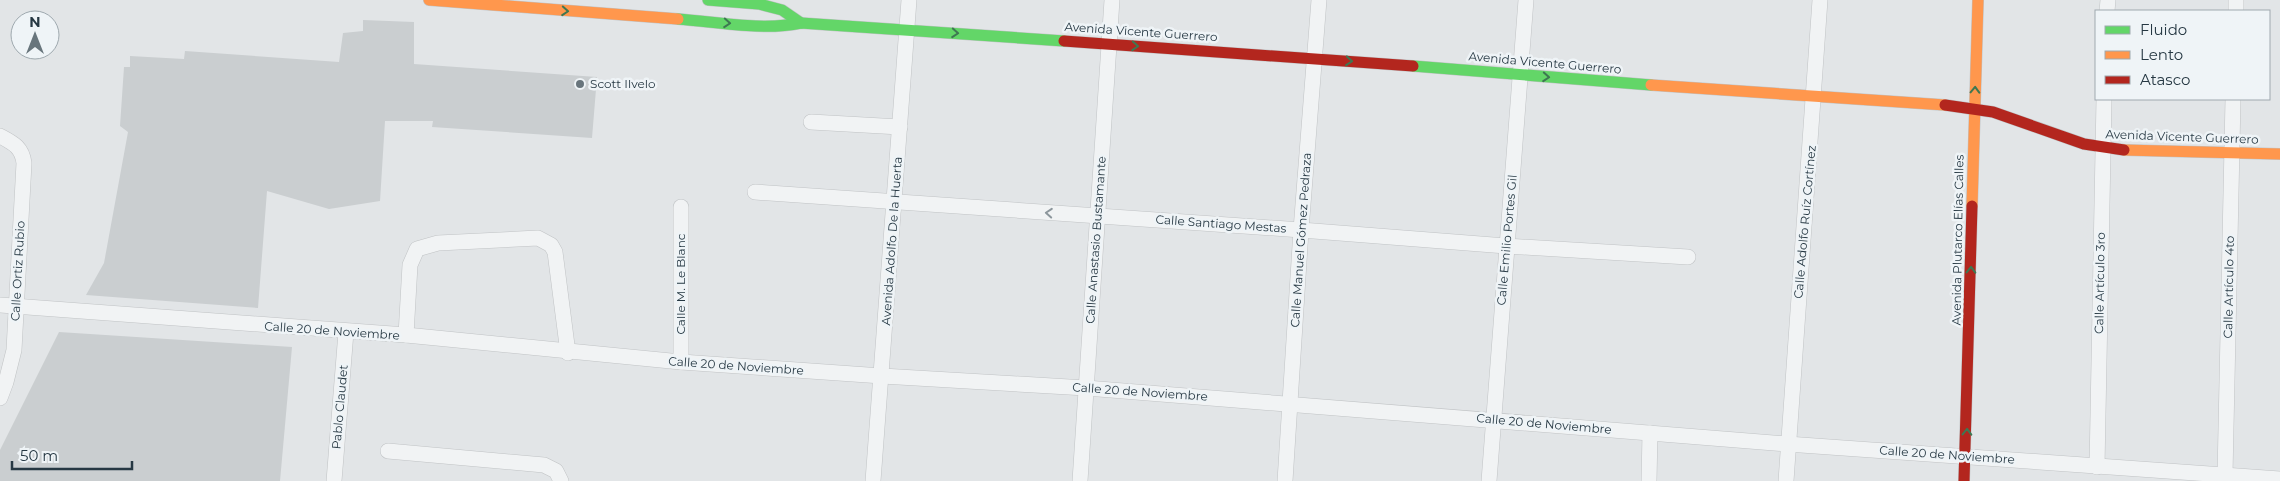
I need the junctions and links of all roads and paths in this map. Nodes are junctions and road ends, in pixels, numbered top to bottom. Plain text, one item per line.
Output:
1 (429, 0) edge
2 (708, 0) edge
3 (909, 0) edge
4 (1112, 0) edge
5 (1319, 0) edge
6 (1526, 0) edge
7 (1820, 0) edge
8 (1978, 0) edge
9 (801, 23) junction
10 (906, 30) junction
11 (1109, 44) junction
12 (1315, 58) junction
13 (1520, 75) junction
14 (1815, 98) junction
15 (2104, 100) edge
16 (2233, 100) edge
17 (1975, 109) junction
18 (810, 122) dead end
19 (900, 127) junction
20 (0, 136) edge
21 (2102, 148) junction
22 (2231, 153) junction
23 (2280, 154) edge
24 (755, 192) dead end
25 (895, 202) junction
26 (681, 207) dead end
27 (1097, 216) junction
28 (1301, 230) junction
29 (1506, 246) junction
30 (1688, 257) dead end
31 (0, 305) edge
32 (17, 306) junction
33 (346, 332) junction
34 (406, 335) junction
35 (568, 352) junction
36 (681, 362) junction
37 (882, 376) junction
38 (1086, 388) junction
39 (0, 398) edge
40 (1290, 404) junction
41 (1493, 419) junction
42 (1650, 433) junction
43 (1787, 444) junction
44 (388, 451) dead end
45 (1966, 456) junction
46 (2097, 467) junction
47 (2225, 475) junction
48 (2280, 479) edge
49 (334, 481) edge
50 (561, 481) edge
51 (874, 481) edge
52 (1080, 481) edge
53 (1285, 481) edge
54 (1489, 481) edge
55 (1650, 481) edge
56 (1786, 481) edge
57 (1964, 481) edge

1 -> 9 street, Avenida Vicente Guerrero
2 - 9 street, Avenida Vicente Guerrero
3 - 10 street, Avenida Adolfo De la Huerta
4 - 11 street, Calle Anastasio Bustamante
5 - 12 street, Calle Manuel Gómez Pedraza
6 - 13 street, Calle Emilio Portes Gil
7 - 14 street, Calle Adolfo Ruíz Cortínez
17 -> 8 street, Avenida Plutarco Elías Calles
9 - 10 street, Avenida Vicente Guerrero
10 -> 11 street, Avenida Vicente Guerrero
10 - 19 street, Avenida Adolfo De la Huerta
11 -> 12 street, Avenida Vicente Guerrero
11 - 27 street, Calle Anastasio Bustamante
12 -> 13 street, Avenida Vicente Guerrero
12 - 28 street, Calle Manuel Gómez Pedraza
13 -> 14 street, Avenida Vicente Guerrero
13 - 29 street, Calle Emilio Portes Gil
14 - 17 street, Avenida Vicente Guerrero
14 - 43 street, Calle Adolfo Ruíz Cortínez
15 - 21 street, Calle Artículo 3ro
16 - 22 street, Calle Artículo 4to
17 - 21 street, Avenida Vicente Guerrero
45 -> 17 street, Avenida Plutarco Elías Calles
18 - 19 street
19 - 25 street, Avenida Adolfo De la Huerta
20 - 32 street, Calle Ortiz Rubio
21 - 22 street, Avenida Vicente Guerrero
21 - 46 street, Calle Artículo 3ro
22 - 23 street, Avenida Vicente Guerrero
22 - 47 street, Calle Artículo 4to
24 - 25 street, Calle Santiago Mestas
27 -> 25 street, Calle Santiago Mestas
25 - 37 street, Avenida Adolfo De la Huerta
26 - 36 street, Calle M. Le Blanc
27 - 28 street, Calle Santiago Mestas
27 - 38 street, Calle Anastasio Bustamante
28 - 29 street, Calle Santiago Mestas
28 - 40 street, Calle Manuel Gómez Pedraza
29 - 30 street, Calle Santiago Mestas
29 - 41 street, Calle Emilio Portes Gil
31 - 32 street, Calle 20 de Noviembre
32 - 33 street, Calle 20 de Noviembre
32 - 39 street, Calle Ortiz Rubio
33 - 34 street, Calle 20 de Noviembre
33 - 49 street, Pablo Claudet
34 - 35 street, Calle 20 de Noviembre
34 - 35 street
35 - 36 street, Calle 20 de Noviembre
36 - 37 street, Calle 20 de Noviembre
37 - 38 street, Calle 20 de Noviembre
37 - 51 street, Avenida Adolfo De la Huerta
38 - 40 street, Calle 20 de Noviembre
38 - 52 street, Calle Anastasio Bustamante
40 - 41 street, Calle 20 de Noviembre
40 - 53 street, Calle Manuel Gómez Pedraza
41 - 42 street, Calle 20 de Noviembre
41 - 54 street, Calle Emilio Portes Gil
42 - 43 street, Calle 20 de Noviembre
42 - 55 street
43 - 45 street, Calle 20 de Noviembre
43 - 56 street, Calle Adolfo Ruíz Cortínez
44 - 50 street
45 - 46 street, Calle 20 de Noviembre
45 - 57 street, Avenida Plutarco Elías Calles
46 - 47 street, Calle 20 de Noviembre
47 - 48 street, Calle 20 de Noviembre

